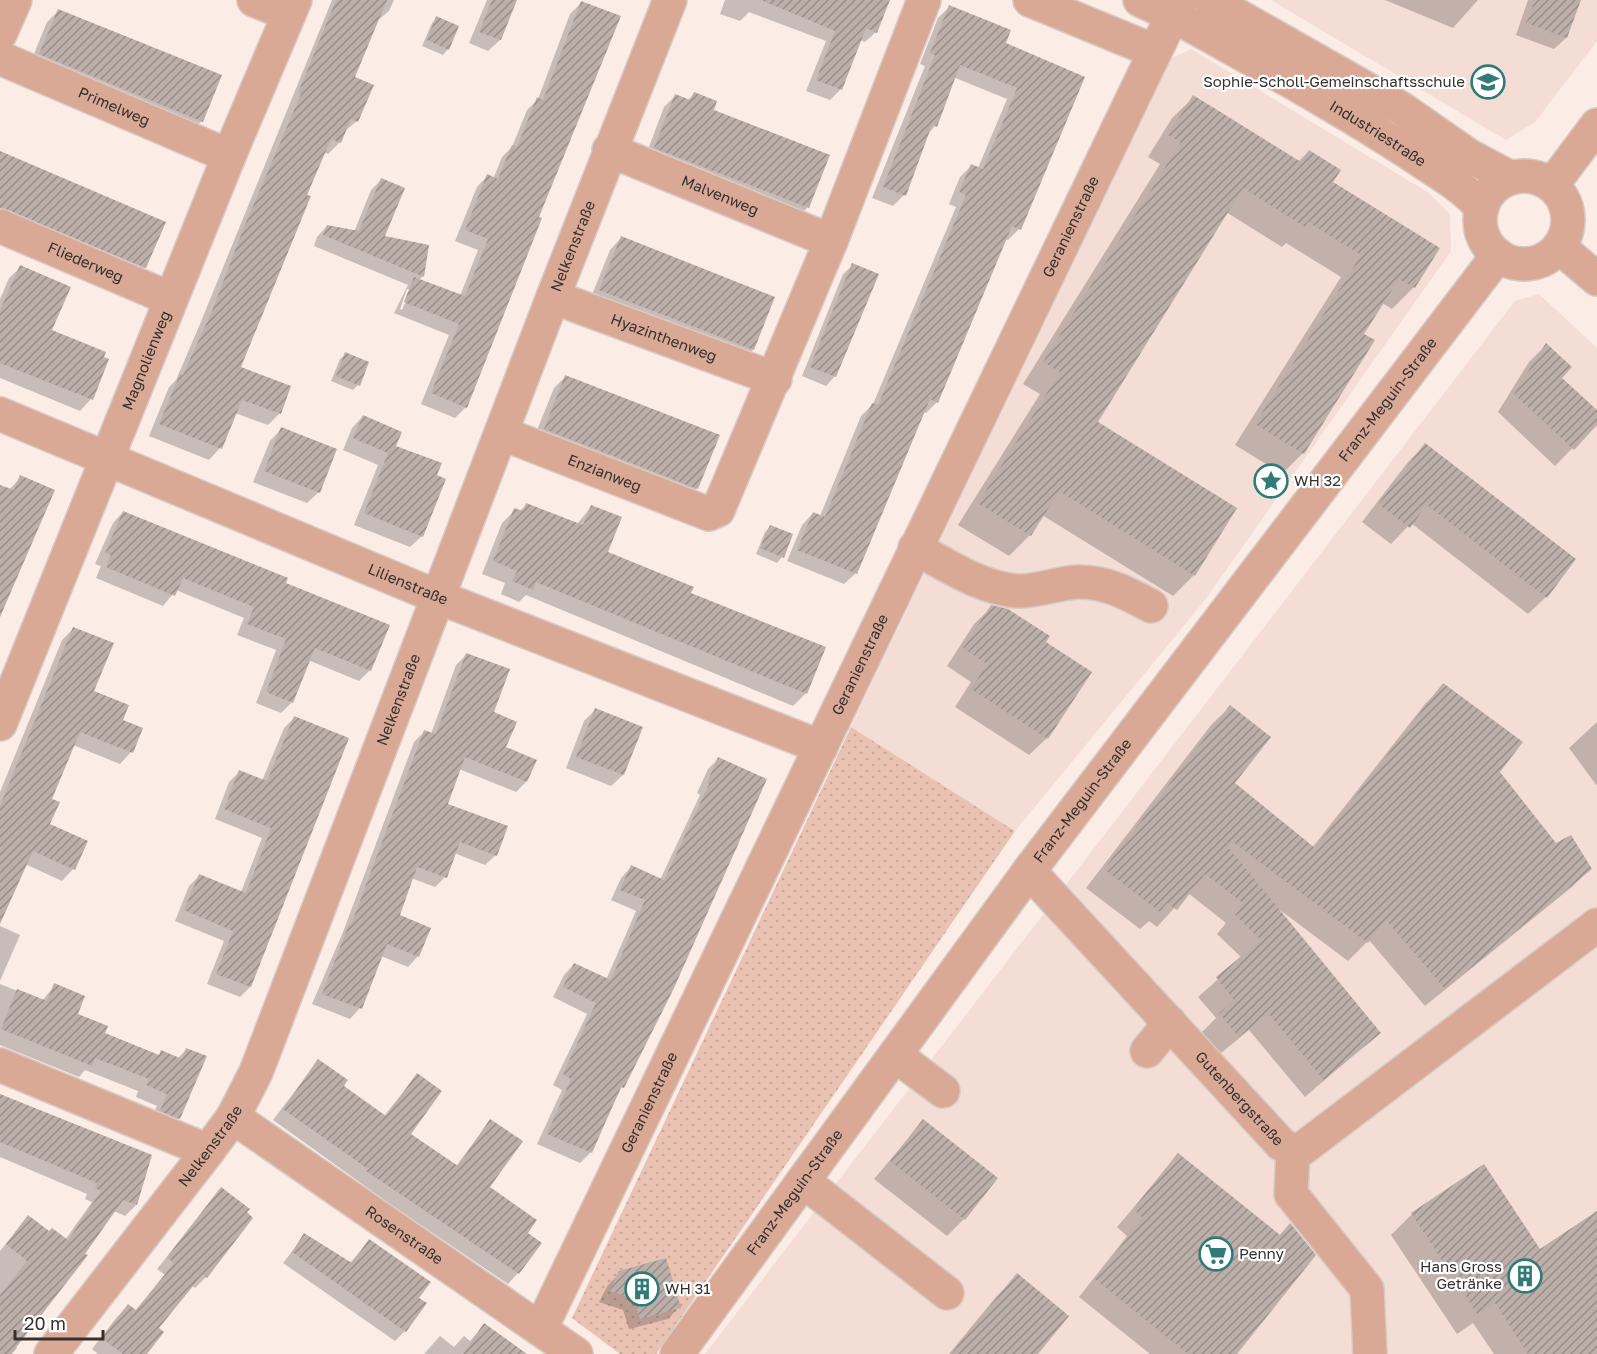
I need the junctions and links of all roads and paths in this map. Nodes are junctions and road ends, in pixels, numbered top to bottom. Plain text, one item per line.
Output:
1 (15, 0) edge
2 (254, 0) edge
3 (670, 0) edge
4 (924, 0) edge
5 (1030, 0) edge
6 (1140, 0) edge
7 (1210, 0) edge
8 (292, 7) edge
9 (1176, 8) edge
10 (0, 34) edge
11 (1154, 51) junction
12 (0, 58) edge
13 (1597, 125) edge
14 (609, 150) junction
15 (229, 156) junction
16 (1510, 178) junction
17 (1552, 185) junction
18 (1482, 208) junction
19 (0, 226) edge
20 (831, 242) junction
21 (1559, 247) junction
22 (1498, 255) junction
23 (1597, 279) edge
24 (553, 297) junction
25 (171, 299) junction
26 (775, 379) junction
27 (0, 414) edge
28 (501, 433) junction
29 (109, 460) junction
30 (915, 548) junction
31 (438, 597) junction
32 (1151, 606) dead end
33 (0, 724) edge
34 (821, 747) junction
35 (1029, 871) junction
36 (1597, 925) edge
37 (1170, 1023) junction
38 (1147, 1051) dead end
39 (895, 1055) junction
40 (0, 1065) edge
41 (943, 1091) dead end
42 (233, 1117) junction
43 (1293, 1150) junction
44 (208, 1151) junction
45 (803, 1181) junction
46 (947, 1293) dead end
47 (541, 1328) junction
48 (51, 1354) edge
49 (576, 1354) edge
50 (677, 1354) edge
51 (1370, 1354) edge

1 - 10 street
2 - 8 street
3 - 14 street, Nelkenstraße
4 - 20 street
5 - 11 street
6 - 9 street, Industriestraße
7 - 16 street, Industriestraße
8 - 15 street, Magnolienweg
9 - 11 street, Geranienstraße
9 - 18 street, Industriestraße
11 - 30 street, Geranienstraße
12 - 15 street, Primelweg
13 - 17 street
14 - 20 street, Malvenweg
14 - 24 street, Nelkenstraße
15 - 25 street, Magnolienweg
16 - 17 street
16 - 18 street
17 - 21 street
18 - 22 street
19 - 25 street, Fliederweg
20 - 26 street
21 - 22 street
21 - 23 street
22 - 35 street, Franz-Meguin-Straße
24 - 26 street, Hyazinthenweg
24 - 28 street, Nelkenstraße
25 - 29 street, Magnolienweg
26 - 28 street, Enzianweg
27 - 29 street, Lilienstraße
28 - 31 street, Nelkenstraße
29 - 31 street, Lilienstraße
29 - 33 street, Magnolienweg
30 - 32 street
30 - 34 street, Geranienstraße
31 - 34 street, Lilienstraße
31 - 42 street, Nelkenstraße
34 - 47 street, Geranienstraße
35 - 37 street, Gutenbergstraße
35 - 39 street, Franz-Meguin-Straße
36 - 43 street, Gutenbergstraße
37 - 38 street
37 - 43 street, Gutenbergstraße
39 - 41 street
39 - 45 street, Franz-Meguin-Straße
40 - 44 street
42 - 44 street, Nelkenstraße
42 - 47 street, Rosenstraße
43 - 51 street
44 - 48 street, Nelkenstraße
45 - 46 street
45 - 50 street, Franz-Meguin-Straße
47 - 49 street, Rosenstraße

